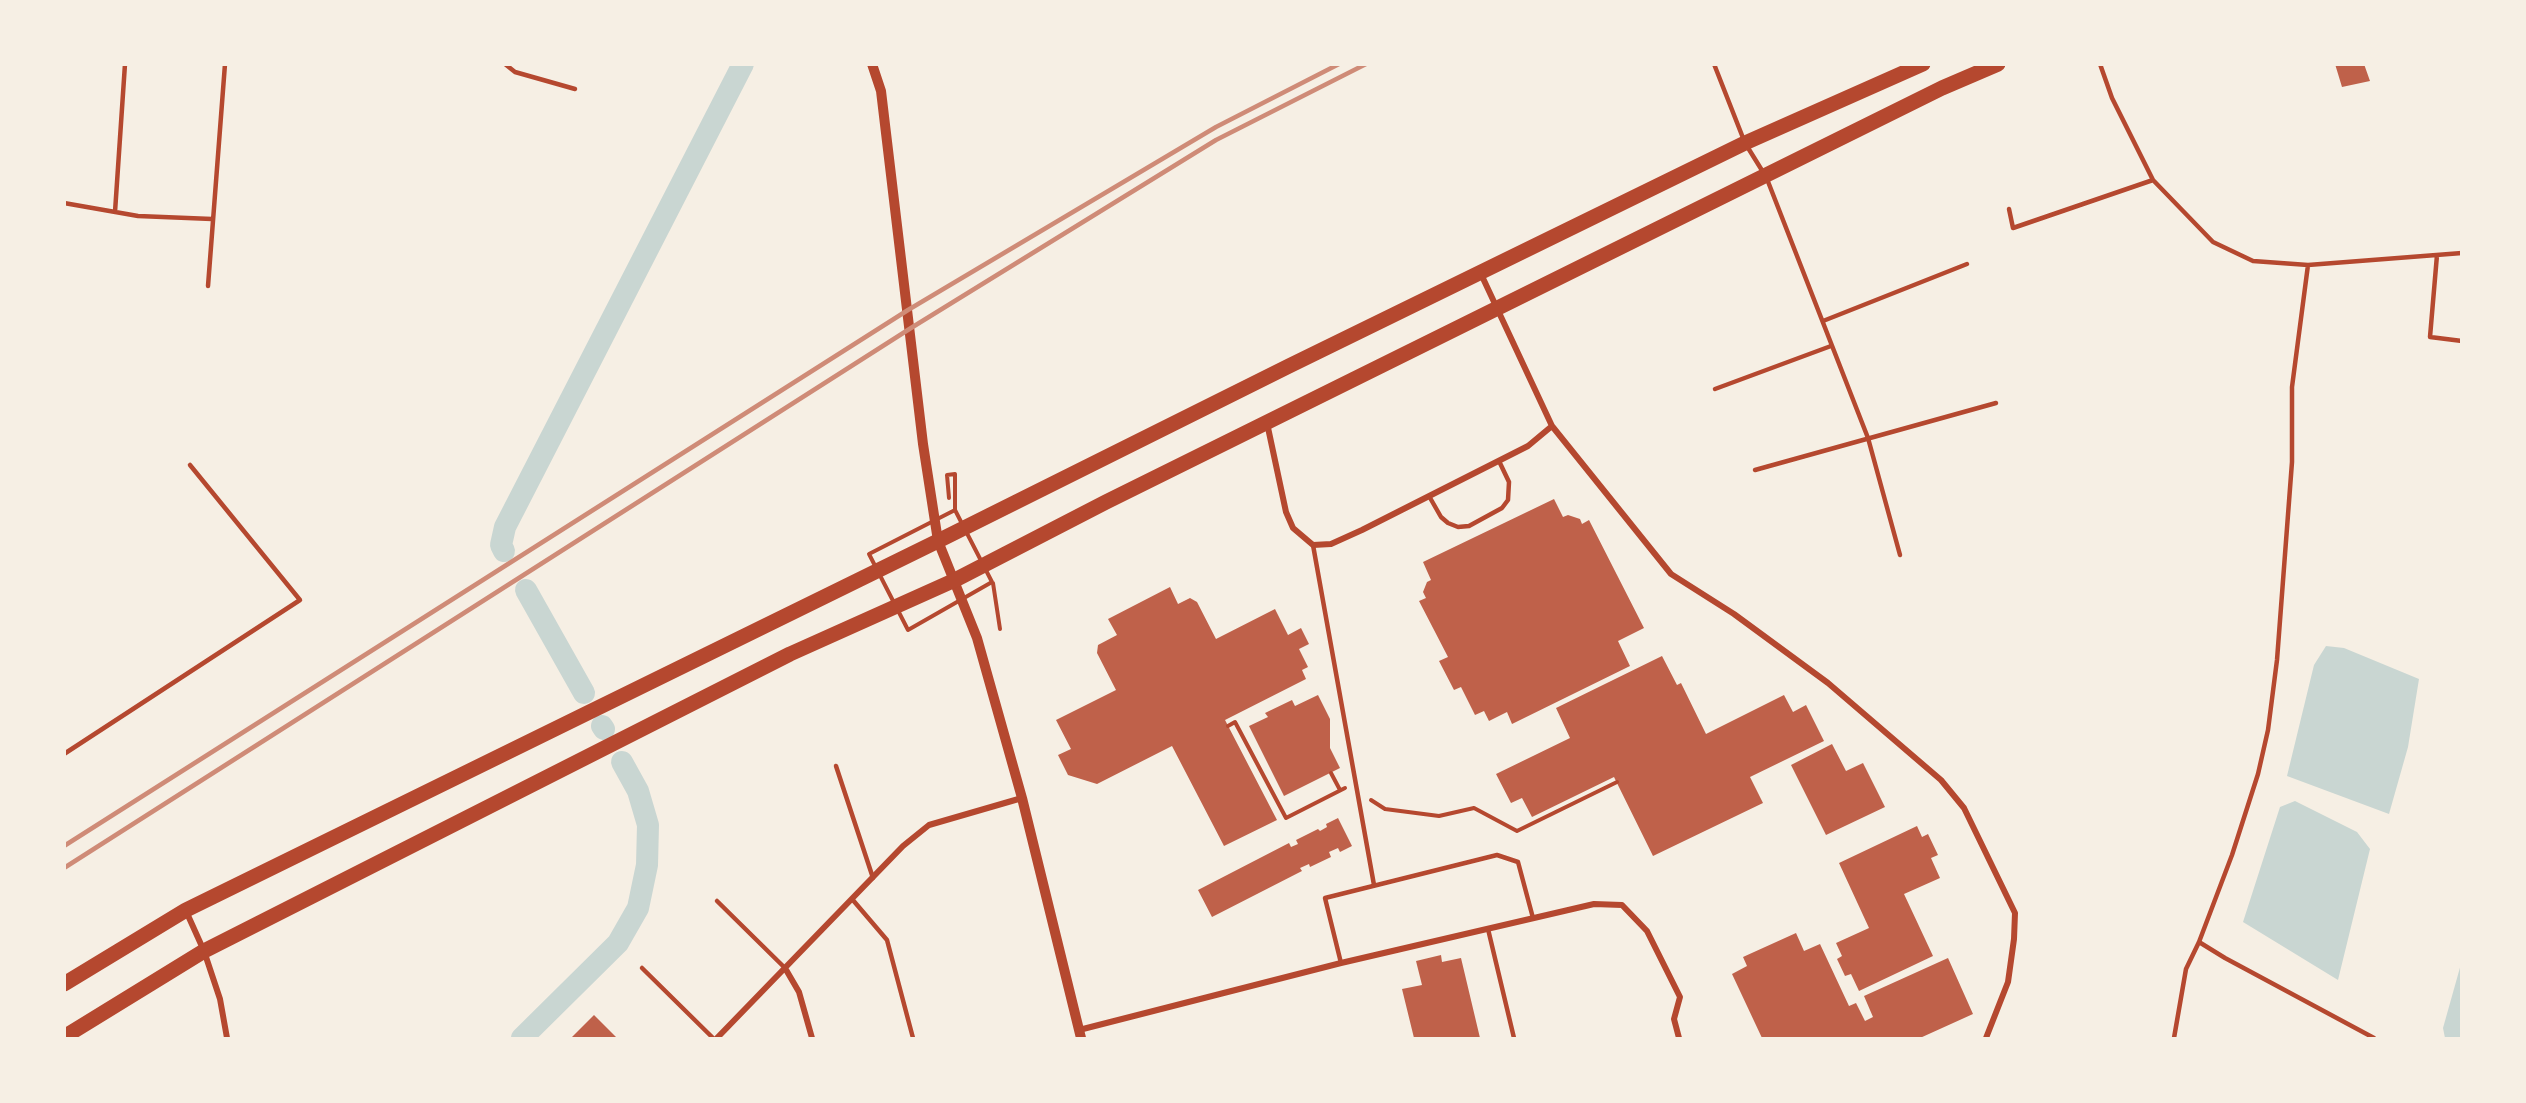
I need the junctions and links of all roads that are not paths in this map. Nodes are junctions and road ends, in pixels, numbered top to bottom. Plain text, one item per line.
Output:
1 (125, 64) edge
2 (225, 64) edge
3 (505, 64) edge
4 (872, 64) edge
5 (1714, 64) edge
6 (1923, 64) edge
7 (1998, 64) edge
8 (2100, 64) edge
9 (575, 89) dead end
10 (1745, 143) junction
11 (1766, 175) junction
12 (2153, 180) junction
13 (64, 202) edge
14 (2009, 209) dead end
15 (115, 212) junction
16 (212, 219) junction
17 (2462, 253) edge
18 (2437, 255) junction
19 (1967, 264) dead end
20 (2308, 265) junction
21 (1480, 274) junction
22 (207, 286) dead end
23 (1496, 309) junction
24 (1823, 321) junction
25 (2462, 341) edge
26 (1831, 346) junction
27 (1715, 389) dead end
28 (1996, 403) dead end
29 (1266, 422) junction
30 (1552, 426) junction
31 (1868, 438) junction
32 (1498, 461) junction
33 (190, 465) dead end
34 (1755, 470) dead end
35 (1429, 496) junction
36 (938, 541) junction
37 (1313, 545) junction
38 (1900, 555) dead end
39 (955, 580) junction
40 (64, 754) edge
41 (836, 766) dead end
42 (1022, 798) junction
43 (873, 878) junction
44 (1374, 885) junction
45 (852, 899) junction
46 (717, 901) dead end
47 (186, 910) junction
48 (1533, 918) junction
49 (1488, 929) junction
50 (2199, 942) junction
51 (204, 951) junction
52 (1341, 963) junction
53 (642, 968) dead end
54 (785, 968) junction
55 (64, 984) edge
56 (1080, 1034) edge
57 (64, 1037) edge
58 (227, 1038) edge
59 (715, 1038) edge
60 (812, 1038) edge
61 (913, 1038) edge
62 (1514, 1038) edge
63 (1679, 1038) edge
64 (1986, 1038) edge
65 (2174, 1038) edge
66 (2374, 1038) edge

1 - 15 lane
2 - 16 lane
3 - 9 lane
4 - 36 street
5 - 10 lane
6 - 10 main road
7 - 11 main road
8 - 12 lane
10 - 11 lane
10 - 21 main road
11 - 23 main road
11 - 24 lane
12 - 14 lane
12 - 20 lane
13 - 15 lane
15 - 16 lane
16 - 22 lane
17 - 18 lane
18 - 20 lane
18 - 25 lane
19 - 24 lane
20 - 50 lane
21 - 23 street
21 - 36 main road
23 - 29 main road
23 - 30 street
24 - 26 lane
26 - 27 lane
26 - 31 lane
28 - 31 lane
29 - 37 street
29 - 39 main road
30 - 32 street
30 - 64 street
31 - 34 lane
31 - 38 lane
32 - 35 street
32 - 35 lane
33 - 40 lane
35 - 37 street
36 - 39 street
36 - 47 main road
37 - 44 lane
39 - 42 street
39 - 51 main road
41 - 43 lane
42 - 43 street
42 - 56 street
43 - 45 street
44 - 48 lane
44 - 52 lane
45 - 54 street
45 - 61 lane
46 - 54 lane
47 - 51 street
47 - 55 main road
48 - 49 street
48 - 63 street
49 - 52 street
49 - 62 lane
50 - 65 lane
50 - 66 lane
51 - 57 main road
51 - 58 street
52 - 56 street
53 - 59 lane
54 - 59 street
54 - 60 street

